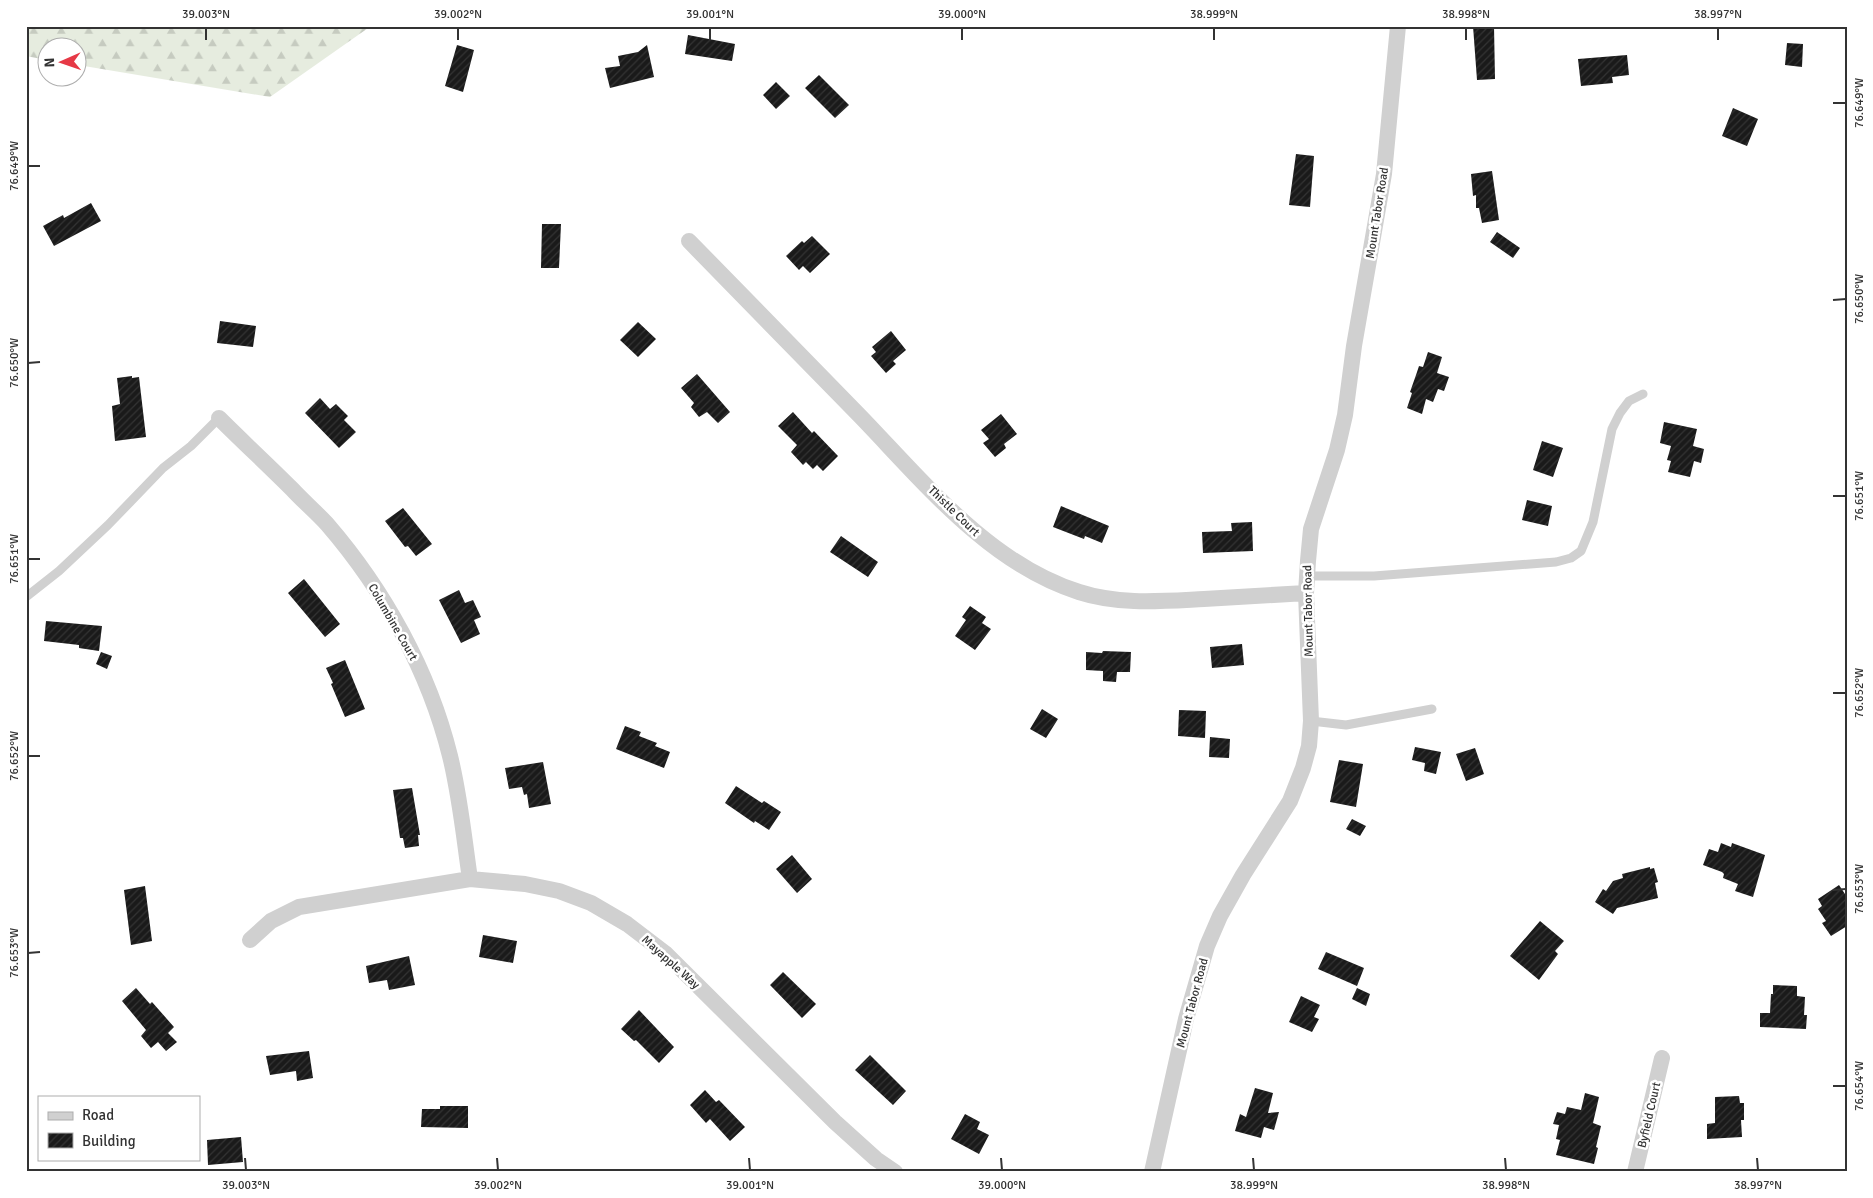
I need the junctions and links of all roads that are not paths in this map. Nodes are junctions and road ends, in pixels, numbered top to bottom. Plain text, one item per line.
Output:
1 (1398, 26) edge
2 (688, 241) dead end
3 (1643, 394) dead end
4 (219, 418) joint
5 (1306, 585) junction
6 (26, 597) edge
7 (1432, 709) dead end
8 (1311, 721) junction
9 (470, 879) junction
10 (250, 940) dead end
11 (1662, 1058) dead end
12 (895, 1172) edge
13 (1152, 1172) edge
14 (1636, 1172) edge

1 - 5 street, Mount Tabor Road
2 - 5 street, Thistle Court
3 - 5 lane
4 - 6 lane
4 - 9 street, Columbine Court
5 - 8 street, Mount Tabor Road
7 - 8 lane
8 - 13 street, Mount Tabor Road
9 - 10 street, Mayapple Way
9 - 12 street, Mayapple Way
11 - 14 street, Byfield Court

